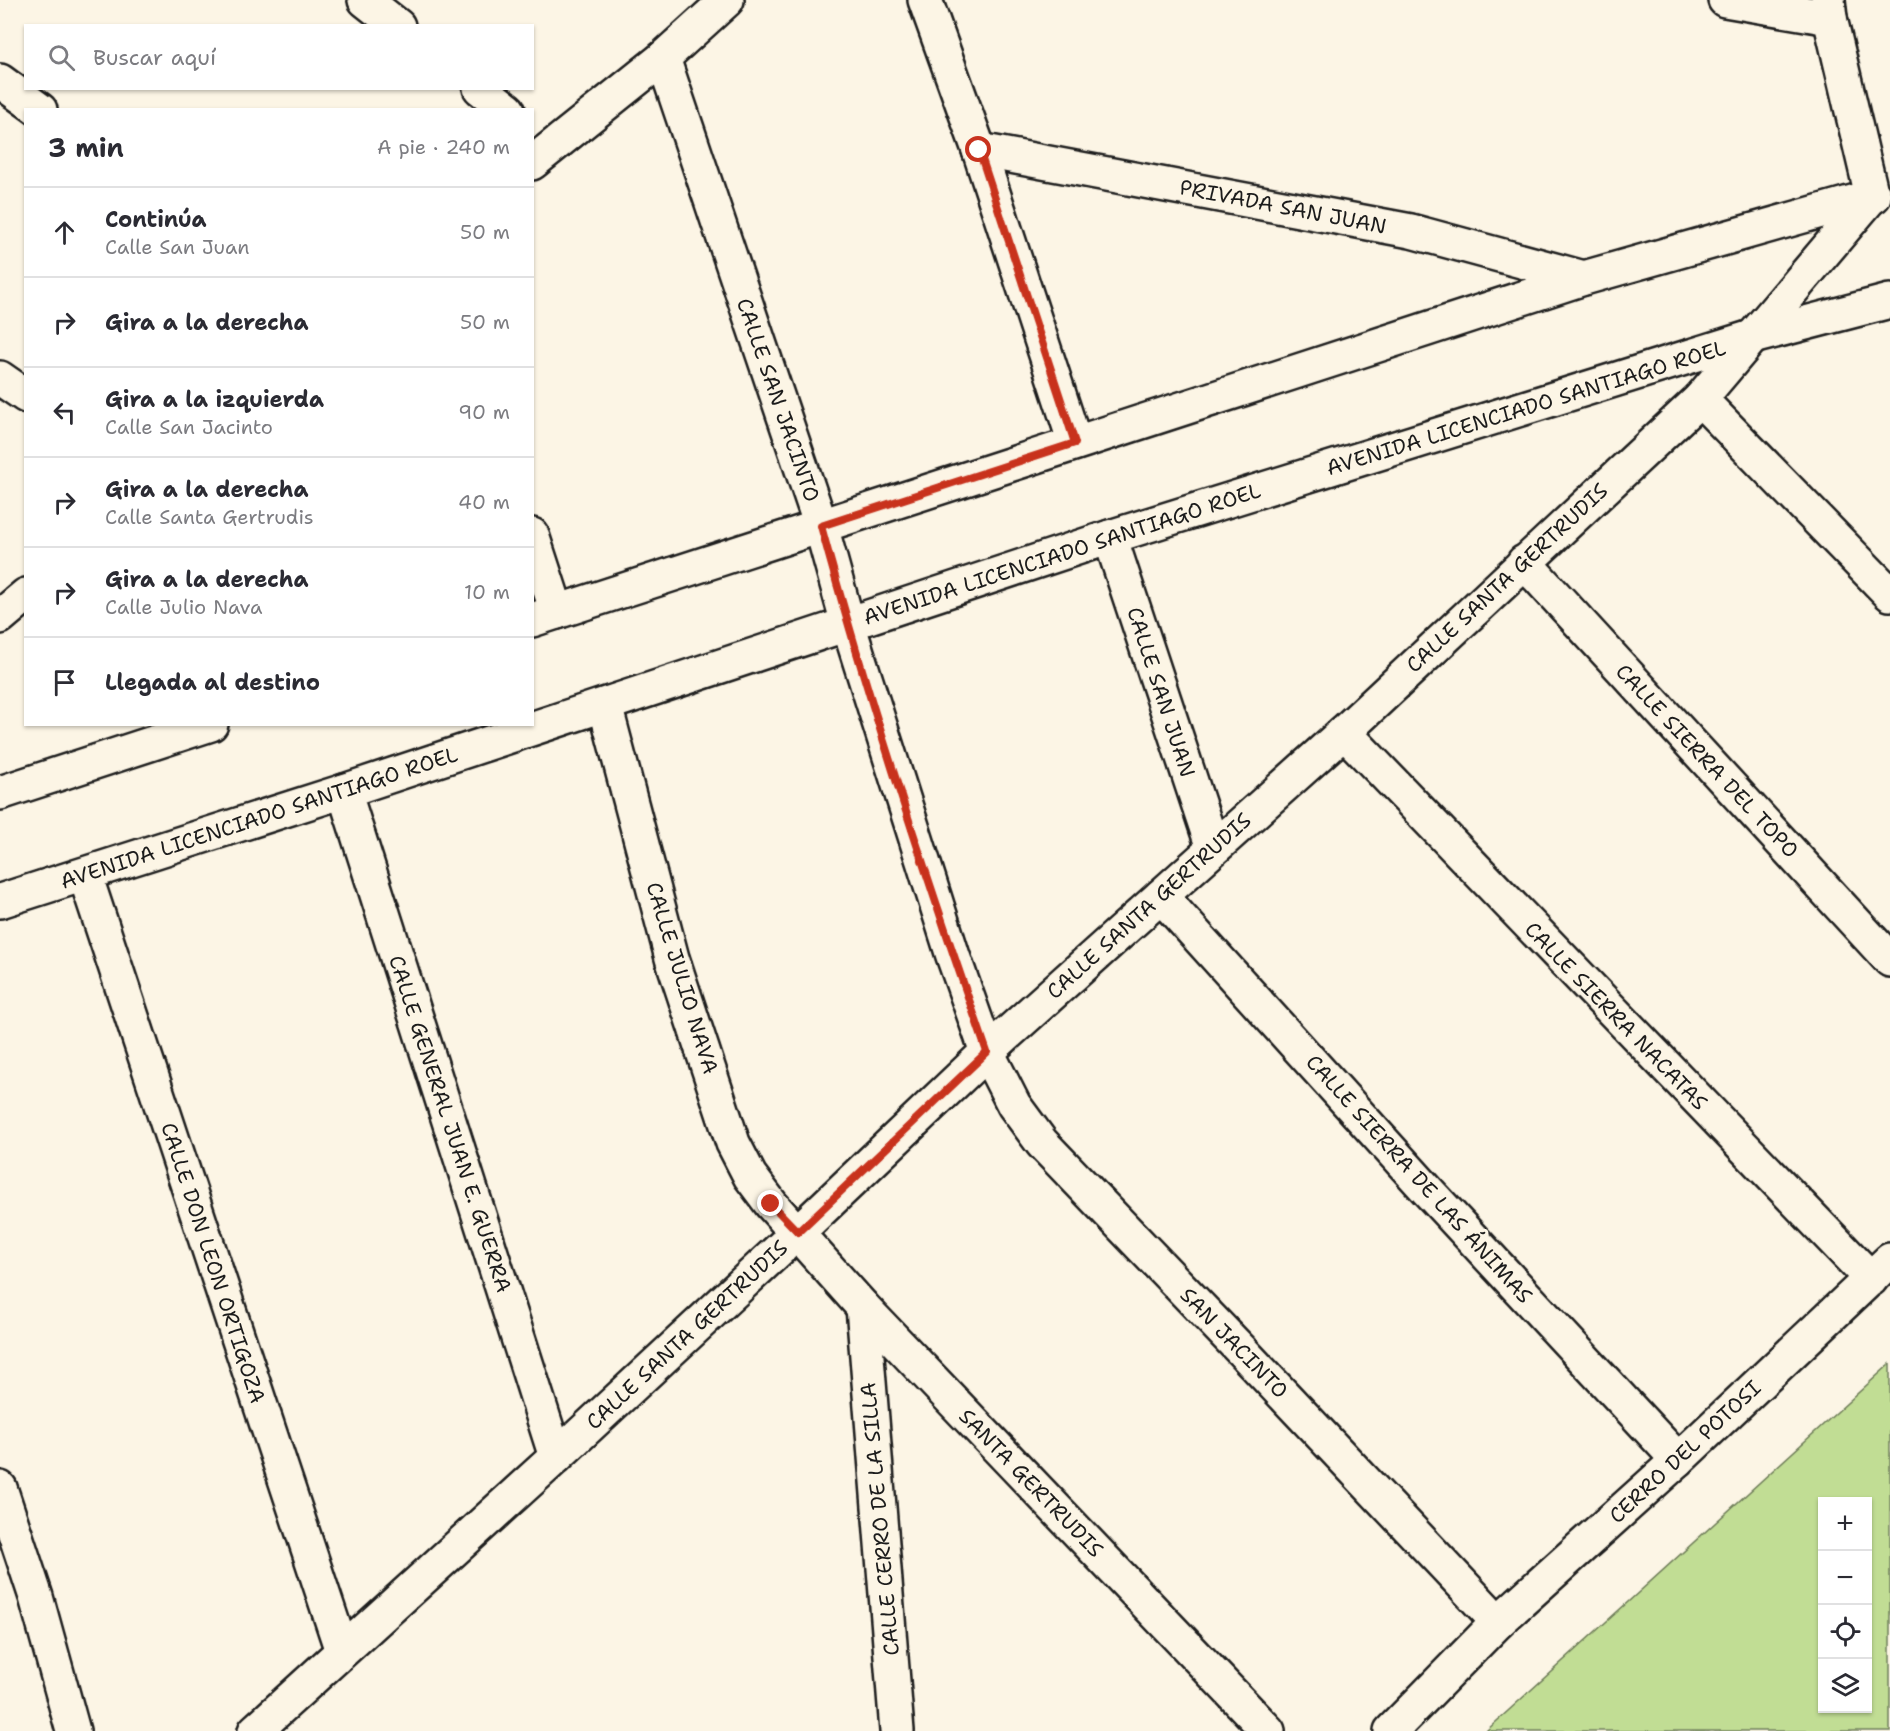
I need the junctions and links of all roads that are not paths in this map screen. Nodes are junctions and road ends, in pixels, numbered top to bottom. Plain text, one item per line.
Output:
1 (365, 0) edge
2 (727, 0) edge
3 (925, 0) edge
4 (1725, 0) edge
5 (1829, 9) edge
6 (395, 24) edge
7 (663, 58) junction
8 (0, 81) edge
9 (482, 90) edge
10 (37, 108) edge
11 (505, 108) edge
12 (540, 146) edge
13 (979, 150) junction
14 (1881, 194) edge
15 (1584, 278) junction
16 (1890, 301) edge
17 (1752, 337) junction
18 (0, 378) edge
19 (24, 395) edge
20 (1700, 399) junction
21 (1075, 443) junction
22 (821, 526) junction
23 (1110, 537) junction
24 (534, 547) edge
25 (1524, 562) junction
26 (1890, 594) edge
27 (24, 597) edge
28 (545, 616) edge
29 (0, 617) edge
30 (848, 624) junction
31 (605, 705) junction
32 (205, 726) edge
33 (1344, 732) junction
34 (344, 791) junction
35 (0, 793) edge
36 (1213, 848) junction
37 (85, 875) junction
38 (1161, 896) junction
39 (0, 901) edge
40 (1890, 960) edge
41 (987, 1052) junction
42 (798, 1232) junction
43 (1880, 1270) edge
44 (863, 1307) junction
45 (556, 1457) junction
46 (1678, 1460) junction
47 (0, 1488) edge
48 (1498, 1622) junction
49 (342, 1651) junction
50 (899, 1728) edge
51 (73, 1731) edge
52 (255, 1731) edge
53 (1268, 1731) edge
54 (1391, 1731) edge

1 - 6 street
2 - 7 street
3 - 13 street
4 - 5 street
5 - 14 street
7 - 12 street
7 - 22 street, CALLE SAN JACINTO
8 - 10 street
9 - 11 street
13 - 15 street, PRIVADA SAN JUAN
13 - 21 street
14 - 15 street
14 - 17 street, CALLE SANTA GERTRUDIS
15 - 21 street
16 - 17 street, AVENIDA LICENCIADO SANTIAGO ROEL
17 - 20 street, CALLE SANTA GERTRUDIS
17 - 23 street, AVENIDA LICENCIADO SANTIAGO ROEL
18 - 19 street
20 - 25 street, CALLE SANTA GERTRUDIS
20 - 26 street
21 - 22 street
22 - 28 street
22 - 30 street, CALLE SAN JACINTO
23 - 30 street, AVENIDA LICENCIADO SANTIAGO ROEL
23 - 36 street, CALLE SAN JUAN
24 - 28 street
25 - 33 street, CALLE SANTA GERTRUDIS
25 - 40 street, CALLE SIERRA DEL TOPO
27 - 29 street
30 - 31 street, AVENIDA LICENCIADO SANTIAGO ROEL
30 - 41 street, CALLE SAN JACINTO
31 - 34 street, AVENIDA LICENCIADO SANTIAGO ROEL
31 - 42 street, CALLE JULIO NAVA
32 - 35 street
33 - 36 street, CALLE SANTA GERTRUDIS
33 - 43 street, CALLE SIERRA NACATAS
34 - 37 street, AVENIDA LICENCIADO SANTIAGO ROEL
34 - 45 street, CALLE GENERAL JUAN E. GUERRA
36 - 38 street, CALLE SANTA GERTRUDIS
37 - 39 street, AVENIDA LICENCIADO SANTIAGO ROEL
37 - 49 street, CALLE DON LEON ORTIGOZA
38 - 41 street, CALLE SANTA GERTRUDIS
38 - 46 street, CALLE SIERRA DE LAS ÁNIMAS
41 - 42 street, CALLE SANTA GERTRUDIS
41 - 48 street, SAN JACINTO
42 - 44 street, SANTA GERTRUDIS
42 - 45 street, CALLE SANTA GERTRUDIS
43 - 46 street, CERRO DEL POTOSI
44 - 50 street, CALLE CERRO DE LA SILLA
44 - 53 street, SANTA GERTRUDIS
45 - 49 street, CALLE SANTA GERTRUDIS
46 - 48 street, CERRO DEL POTOSI
47 - 51 street
48 - 54 street, CERRO DEL POTOSI
49 - 52 street, CALLE SANTA GERTRUDIS

